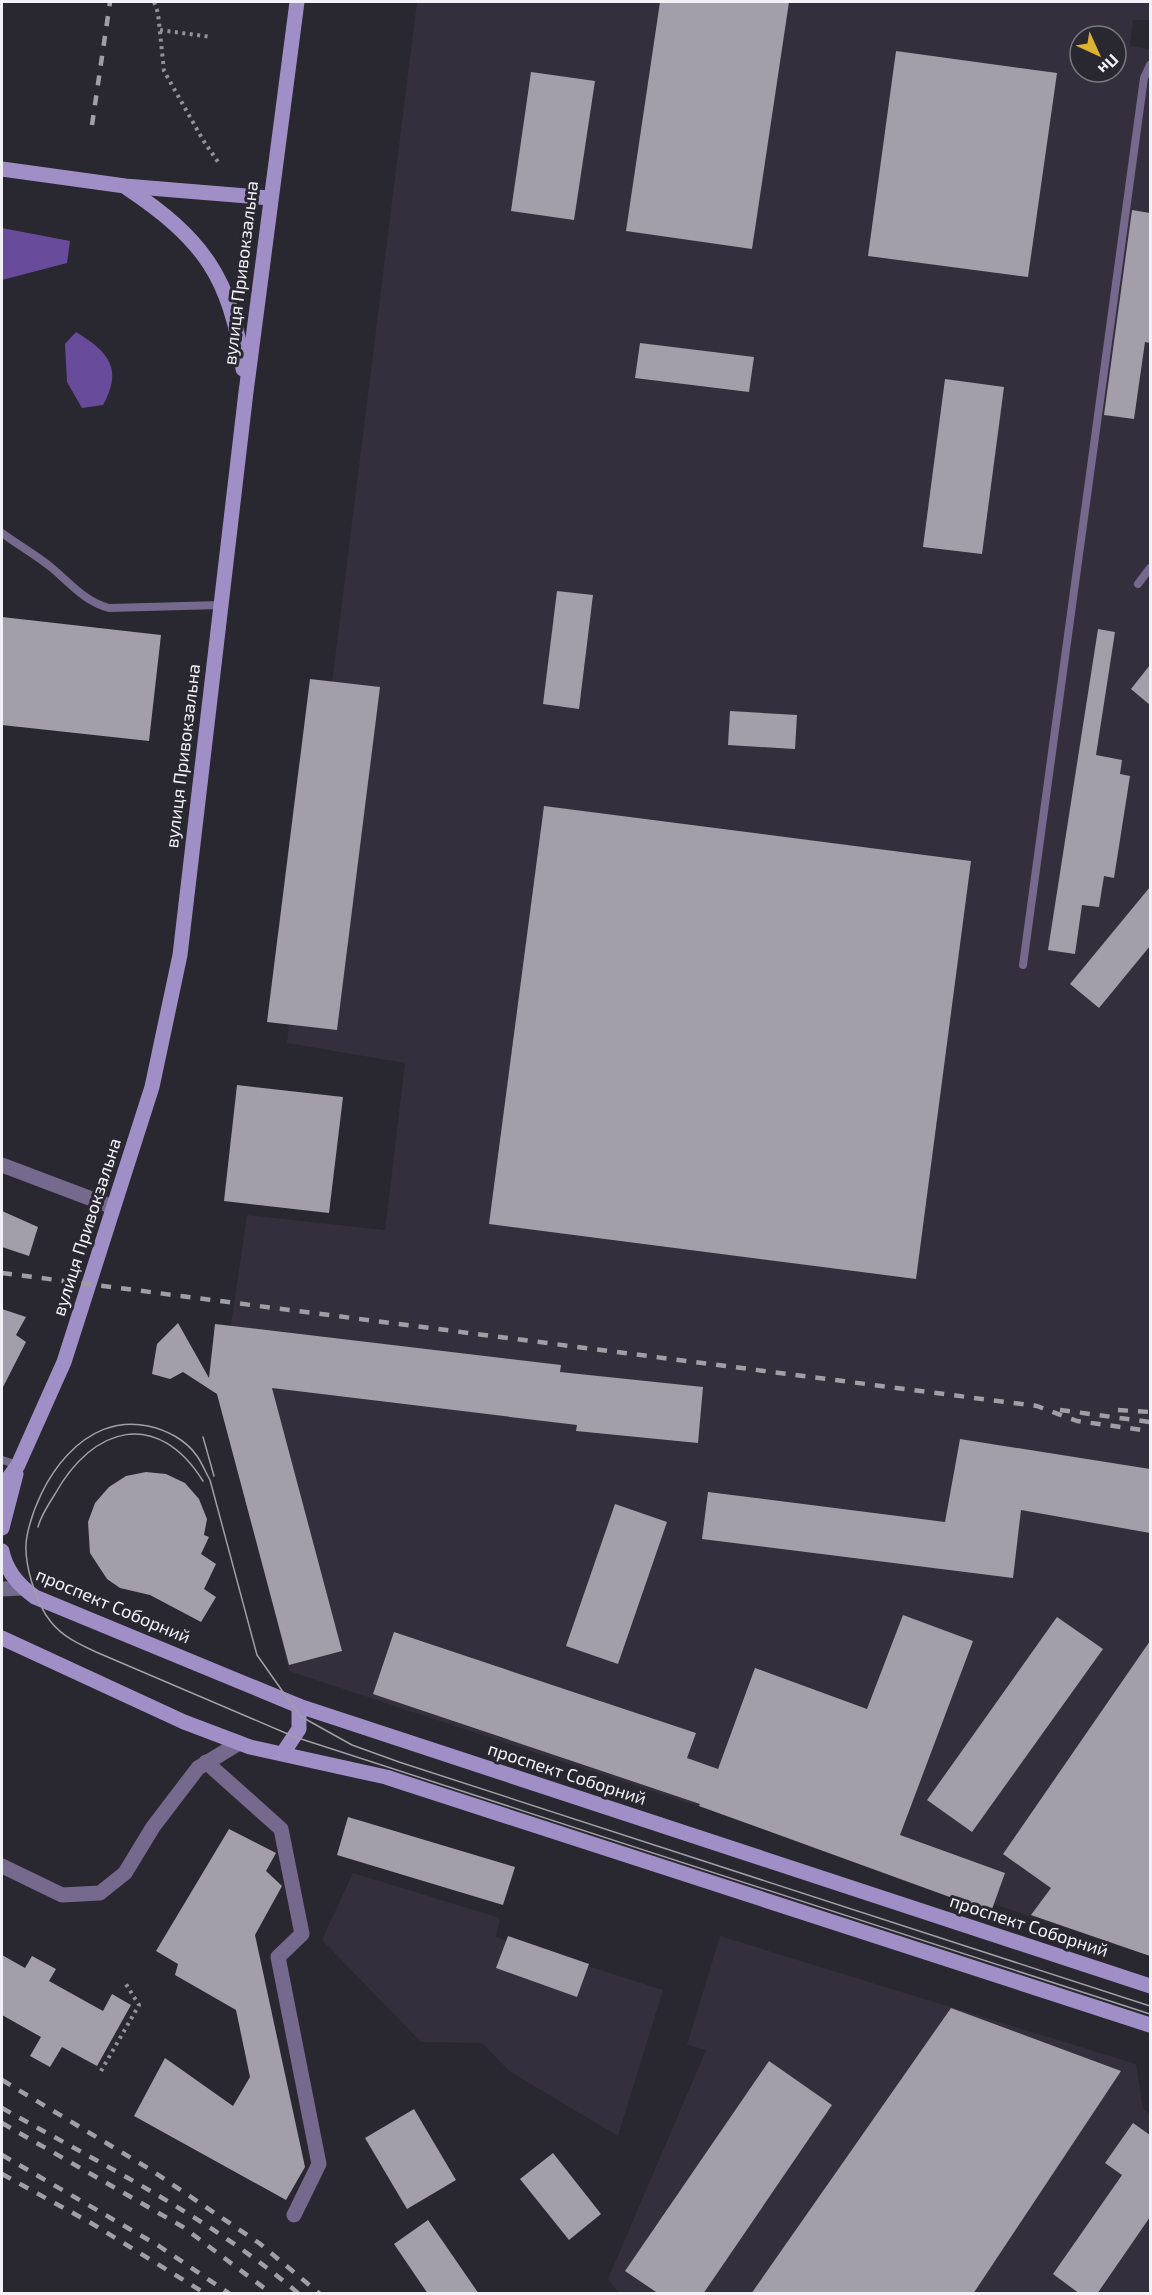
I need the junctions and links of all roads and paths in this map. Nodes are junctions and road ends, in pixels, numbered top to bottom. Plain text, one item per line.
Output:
1 (154, 2) edge
2 (297, 2) edge
3 (160, 30) junction
4 (211, 37) dead end
5 (1150, 65) edge
6 (218, 162) dead end
7 (2, 169) edge
8 (125, 186) junction
9 (270, 198) junction
10 (246, 392) junction
11 (2, 533) edge
12 (1150, 568) edge
13 (1138, 584) dead end
14 (221, 605) junction
15 (1023, 965) dead end
16 (2, 1166) edge
17 (113, 1207) junction
18 (2, 1460) edge
19 (18, 1465) junction
20 (2, 1487) edge
21 (2, 1528) edge
22 (2, 1551) edge
23 (22, 1588) junction
24 (2, 1589) edge
25 (2, 1638) edge
26 (299, 1706) junction
27 (239, 1743) junction
28 (283, 1753) junction
29 (206, 1762) junction
30 (2, 1866) edge
31 (124, 1981) dead end
32 (1150, 1986) edge
33 (1150, 2025) edge
34 (101, 2071) dead end
35 (294, 2215) dead end

1 - 3 path
2 - 9 main road, вулиця Привокзальна
3 - 4 path
3 - 6 path
5 - 15 lane
7 - 8 main road
8 - 9 main road
8 - 10 main road
9 - 10 main road, вулиця Привокзальна
10 - 14 main road, вулиця Привокзальна
11 - 14 lane
12 - 13 lane
14 - 17 main road, вулиця Привокзальна
16 - 17 street
17 - 19 main road, вулиця Привокзальна
18 - 19 lane
19 - 20 main road, вулиця Привокзальна
19 - 21 main road
22 - 23 main road, проспект Соборний
23 - 24 street
23 - 26 main road, проспект Соборний
25 - 27 main road
26 - 28 main road
26 - 32 main road, проспект Соборний
27 - 28 main road
27 - 29 street
28 - 33 main road
29 - 30 street
29 - 35 street
31 - 34 path

